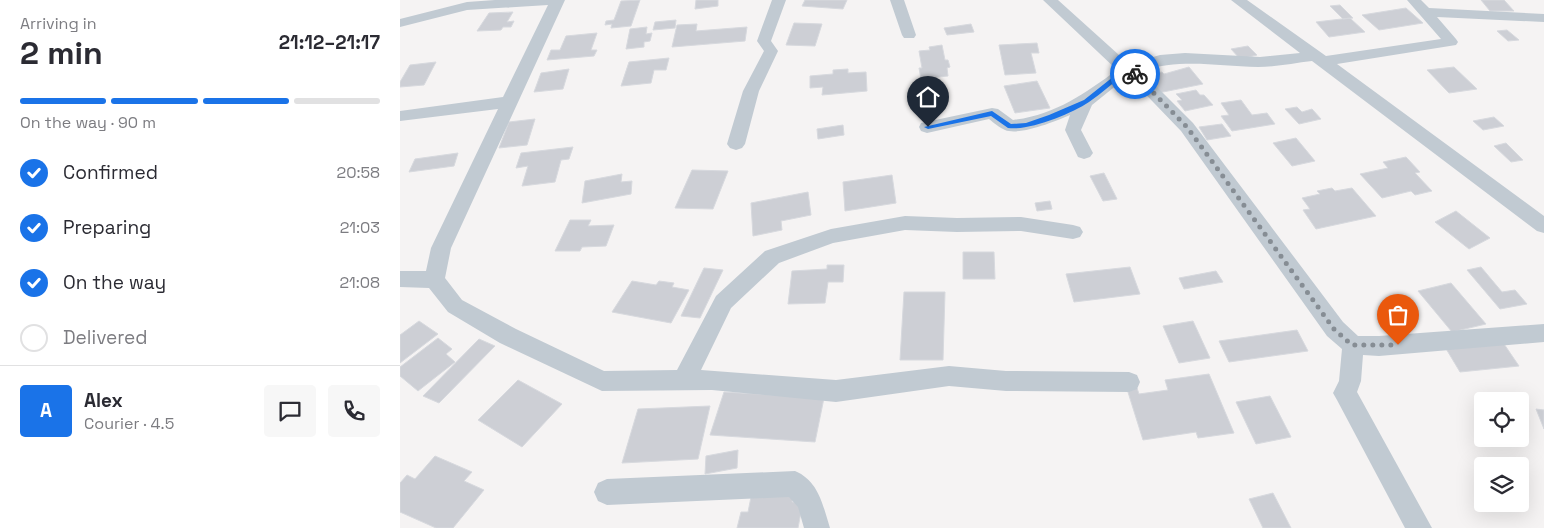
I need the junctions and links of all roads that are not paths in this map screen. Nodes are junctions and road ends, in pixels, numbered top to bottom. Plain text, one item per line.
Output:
1 (557, 0) edge
2 (779, 0) edge
3 (897, 0) edge
4 (1050, 0) edge
5 (1238, 0) edge
6 (1414, 0) edge
7 (490, 2) edge
8 (1423, 12) junction
9 (1544, 18) edge
10 (400, 23) edge
11 (909, 34) dead end
12 (1319, 58) junction
13 (1126, 70) junction
14 (1086, 101) junction
15 (509, 102) junction
16 (400, 116) edge
17 (928, 127) dead end
18 (736, 144) dead end
19 (1084, 153) dead end
20 (1544, 226) edge
21 (1073, 232) dead end
22 (400, 279) edge
23 (434, 280) junction
24 (1544, 333) edge
25 (1352, 345) junction
26 (684, 380) junction
27 (1129, 382) dead end
28 (606, 492) dead end
29 (817, 528) edge
30 (1419, 528) edge

1 - 7 street
1 - 15 street
2 - 18 street
3 - 11 street
4 - 13 street
5 - 12 street
6 - 8 street
7 - 10 street
8 - 9 street
8 - 12 street
12 - 13 street
12 - 20 street
13 - 14 street
13 - 25 street
14 - 17 street
14 - 19 street
15 - 16 street
15 - 23 street
21 - 26 street
22 - 23 street
23 - 26 street
24 - 25 street
25 - 30 street
26 - 27 street
28 - 29 street

